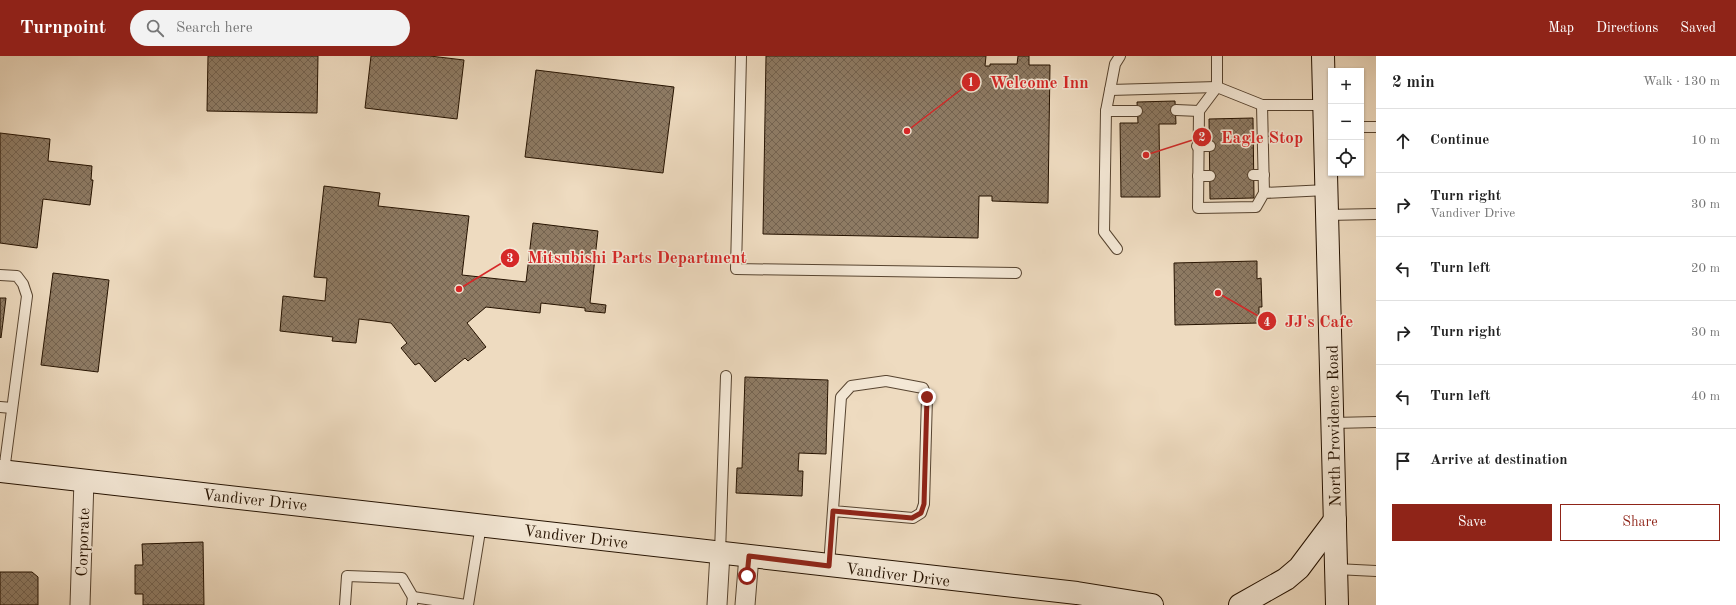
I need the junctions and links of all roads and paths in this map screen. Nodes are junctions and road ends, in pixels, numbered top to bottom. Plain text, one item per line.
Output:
1 (741, 56) edge
2 (1120, 56) edge
3 (1217, 56) edge
4 (1323, 56) edge
5 (1217, 87) junction
6 (1110, 90) junction
7 (1262, 105) junction
8 (1325, 105) junction
9 (1106, 110) junction
10 (1176, 110) dead end
11 (1137, 111) dead end
12 (1198, 111) junction
13 (1364, 127) edge
14 (1376, 127) edge
15 (1328, 128) edge
16 (1197, 146) junction
17 (1210, 146) dead end
18 (1198, 176) junction
19 (1210, 176) dead end
20 (1327, 190) junction
21 (1264, 193) junction
22 (1376, 214) edge
23 (1327, 215) junction
24 (1117, 249) dead end
25 (1016, 273) dead end
26 (0, 275) edge
27 (726, 376) dead end
28 (0, 407) edge
29 (12, 408) junction
30 (1376, 422) edge
31 (1333, 423) junction
32 (2, 471) edge
33 (84, 480) junction
34 (833, 511) junction
35 (1335, 520) junction
36 (481, 525) junction
37 (720, 553) junction
38 (749, 556) junction
39 (829, 566) junction
40 (1336, 569) junction
41 (1376, 571) edge
42 (412, 601) edge
43 (80, 605) edge
44 (345, 605) edge
45 (467, 605) edge
46 (717, 605) edge
47 (745, 605) edge
48 (1152, 605) edge
49 (1240, 605) edge
50 (1337, 605) edge

1 - 25 lane
2 - 6 lane
3 - 5 lane
4 - 8 main road, North Providence Road
5 - 6 lane
5 - 7 lane
5 - 12 lane
6 - 9 lane
7 - 8 lane
7 - 21 lane
8 - 15 main road, North Providence Road
9 - 11 lane
9 - 24 lane
10 - 12 lane
12 - 16 lane
13 - 14 lane
15 - 20 main road, North Providence Road
16 - 17 lane
16 - 18 lane
18 - 19 lane
18 - 21 lane
20 - 21 lane
20 - 23 main road, North Providence Road
22 - 23 lane
23 - 31 main road, North Providence Road
26 - 29 lane
27 - 37 lane
28 - 29 lane
29 - 32 lane
30 - 31 lane
31 - 35 main road, North Providence Road
32 - 33 main road, Vandiver Drive
33 - 36 main road, Vandiver Drive
33 - 43 street, Corporate
34 - 34 lane
34 - 39 lane
35 - 40 main road, North Providence Road
35 - 49 main road
36 - 37 main road, Vandiver Drive
36 - 45 lane
37 - 38 main road, Vandiver Drive
37 - 46 street
38 - 39 main road, Vandiver Drive
38 - 47 street
39 - 48 main road, Vandiver Drive
40 - 41 lane
40 - 50 main road, North Providence Road
42 - 44 lane
42 - 45 lane

